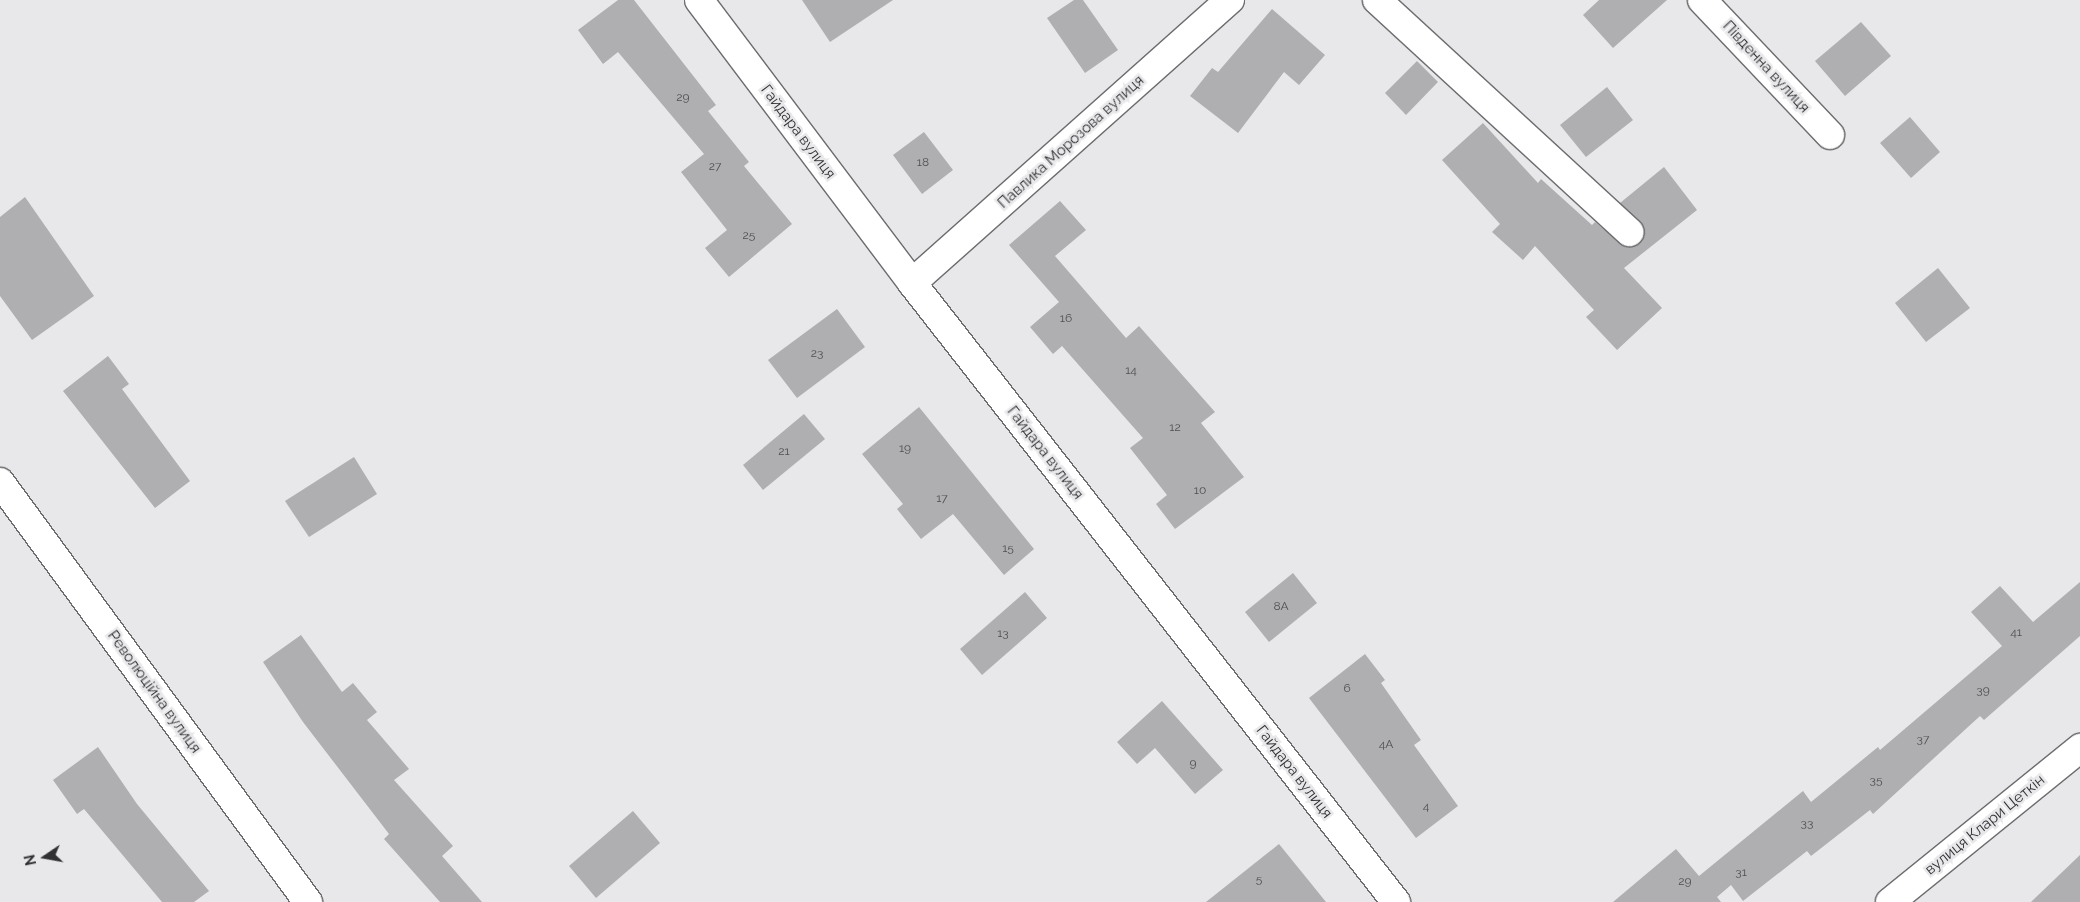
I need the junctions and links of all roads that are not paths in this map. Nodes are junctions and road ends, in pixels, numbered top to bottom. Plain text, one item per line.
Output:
1 (699, 0) edge
2 (1230, 0) edge
3 (1377, 0) edge
4 (1702, 0) edge
5 (1830, 135) dead end
6 (1629, 232) dead end
7 (912, 283) junction
8 (0, 482) edge
9 (2080, 748) edge
10 (308, 902) edge
11 (1396, 902) edge
12 (1890, 902) edge

1 - 7 street, Гайдара вулиця
2 - 7 street, Павлика Морозова вулиця
3 - 6 street
4 - 5 street, Південна вулиця
7 - 11 street, Гайдара вулиця
8 - 10 street, Революційна вулиця
9 - 12 street, вулиця Клари Цеткін

